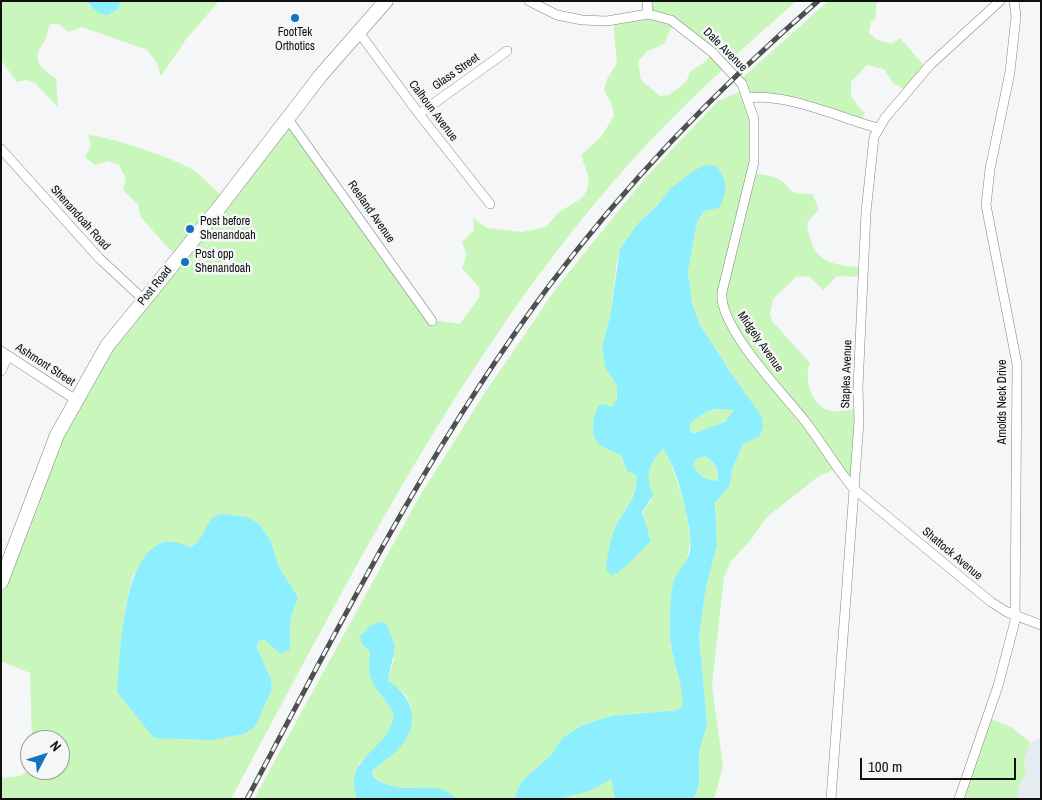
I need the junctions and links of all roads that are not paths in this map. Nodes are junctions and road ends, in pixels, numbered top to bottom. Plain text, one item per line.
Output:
1 (529, 1) edge
2 (647, 1) edge
3 (1000, 1) edge
4 (1014, 1) edge
5 (382, 3) edge
6 (648, 14) junction
7 (358, 31) junction
8 (507, 51) dead end
9 (748, 98) junction
10 (419, 114) junction
11 (288, 119) junction
12 (878, 128) junction
13 (1, 149) edge
14 (490, 204) dead end
15 (143, 299) junction
16 (432, 321) dead end
17 (5, 354) edge
18 (1, 371) edge
19 (76, 400) junction
20 (854, 489) junction
21 (1, 582) edge
22 (1015, 614) junction
23 (1041, 625) edge
24 (831, 799) edge
25 (959, 799) edge

1 - 6 street
2 - 6 street
3 - 12 street, Staples Avenue
4 - 22 street, Arnolds Neck Drive
5 - 7 main road, Post Road
6 - 9 street, Dale Avenue
7 - 10 street, Calhoun Avenue
7 - 11 main road, Post Road
8 - 10 street, Glass Street
9 - 12 street
9 - 20 street, Midgely Avenue
10 - 14 street, Calhoun Avenue
11 - 15 main road, Post Road
11 - 16 street, Reeland Avenue
12 - 20 street, Staples Avenue
13 - 15 street, Shenandoah Road
15 - 19 main road, Post Road
17 - 18 street
17 - 19 street, Ashmont Street
19 - 21 main road, Post Road
20 - 22 street, Shattock Avenue
20 - 24 street, Staples Avenue
22 - 23 street, Shattock Avenue
22 - 25 street, Arnolds Neck Drive

